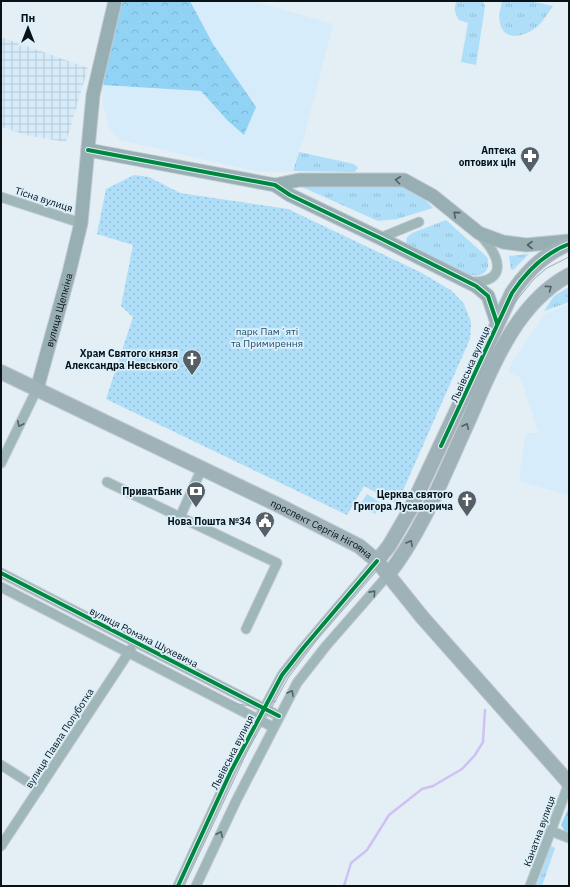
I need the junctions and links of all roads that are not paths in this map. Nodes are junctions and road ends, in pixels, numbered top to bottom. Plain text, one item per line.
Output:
1 (115, 1) edge
2 (88, 150) junction
3 (275, 185) junction
4 (1, 197) edge
5 (419, 222) dead end
6 (81, 223) junction
7 (478, 233) junction
8 (380, 238) junction
9 (569, 241) edge
10 (569, 244) edge
11 (569, 275) edge
12 (468, 282) junction
13 (497, 323) junction
14 (488, 345) junction
15 (501, 351) junction
16 (1, 372) edge
17 (37, 389) junction
18 (1, 463) edge
19 (202, 468) junction
20 (107, 482) dead end
21 (180, 516) junction
22 (377, 561) junction
23 (1, 573) edge
24 (388, 575) junction
25 (1, 587) edge
26 (246, 629) dead end
27 (135, 642) junction
28 (129, 652) junction
29 (264, 708) junction
30 (279, 716) junction
31 (257, 720) junction
32 (273, 728) junction
33 (1, 765) edge
34 (569, 783) edge
35 (39, 790) junction
36 (551, 831) junction
37 (569, 838) edge
38 (1, 846) edge
39 (178, 886) edge
40 (196, 886) edge
41 (530, 886) edge

1 - 2 street, вулиця Щепкіна
2 - 3 street
2 - 6 street, вулиця Щепкіна
7 -> 3 street
3 - 8 street
4 - 6 street, Тісна вулиця
5 - 8 street
6 - 17 street, вулиця Щепкіна
9 -> 7 street
7 - 12 street
8 - 12 street
10 - 13 main road, Львівська вулиця
15 -> 11 main road
12 - 13 street
13 - 14 main road, Львівська вулиця
14 - 15 main road
14 - 22 main road, Львівська вулиця
24 -> 15 main road
16 - 17 main road, проспект Сергія Нігояна
17 -> 18 street, вулиця Щепкіна
17 - 19 main road, проспект Сергія Нігояна
19 - 21 street
19 - 22 main road, проспект Сергія Нігояна
20 - 21 street
21 - 26 street
22 - 24 main road, проспект Сергія Нігояна
22 - 29 street, Львівська вулиця
23 - 27 street, вулиця Романа Шухевича
30 -> 24 street
24 - 34 main road, проспект Сергія Нігояна
25 - 28 street, вулиця Романа Шухевича
27 - 28 street, вулиця Павла Полуботка
27 - 29 street, вулиця Романа Шухевича
28 - 31 street, вулиця Романа Шухевича
28 - 35 street, вулиця Павла Полуботка
29 - 30 street, вулиця Романа Шухевича
29 - 31 street, Львівська вулиця
30 - 32 street
31 - 32 street, вулиця Романа Шухевича
31 - 39 street, Львівська вулиця
40 -> 32 street
33 - 35 street
34 - 36 street, Канатна вулиця
35 - 38 street, вулиця Павла Полуботка
36 - 37 street
36 - 41 street, Канатна вулиця

